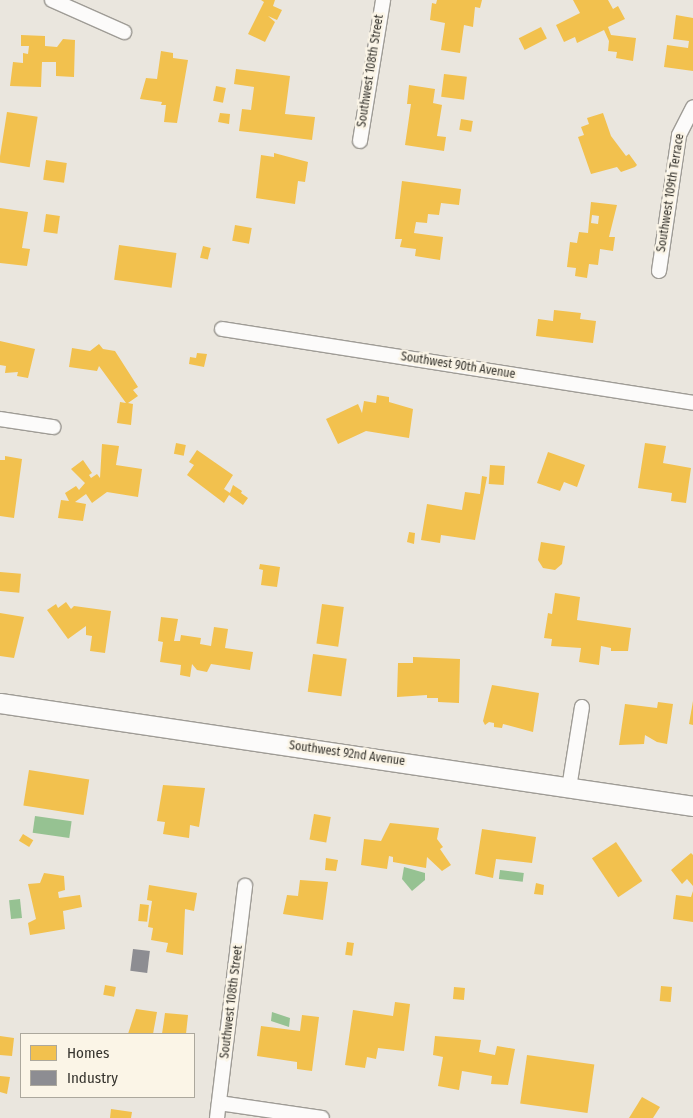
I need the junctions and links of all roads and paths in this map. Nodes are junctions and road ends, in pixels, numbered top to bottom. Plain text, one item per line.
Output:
1 (52, 0) edge
2 (382, 0) edge
3 (124, 32) dead end
4 (691, 114) edge
5 (360, 142) dead end
6 (659, 271) dead end
7 (222, 328) dead end
8 (693, 403) edge
9 (0, 419) edge
10 (53, 427) dead end
11 (0, 703) edge
12 (582, 707) dead end
13 (569, 788) junction
14 (693, 806) edge
15 (245, 886) dead end
16 (219, 1103) junction
17 (217, 1118) edge
18 (322, 1118) edge

1 - 3 street
2 - 5 street, Southwest 108th Street
4 - 6 street, Southwest 109th Terrace
7 - 8 street, Southwest 90th Avenue
9 - 10 street
11 - 13 street, Southwest 92nd Avenue
12 - 13 street
13 - 14 street, Southwest 92nd Avenue
15 - 16 street, Southwest 108th Street
16 - 17 street, Southwest 108th Street
16 - 18 street

